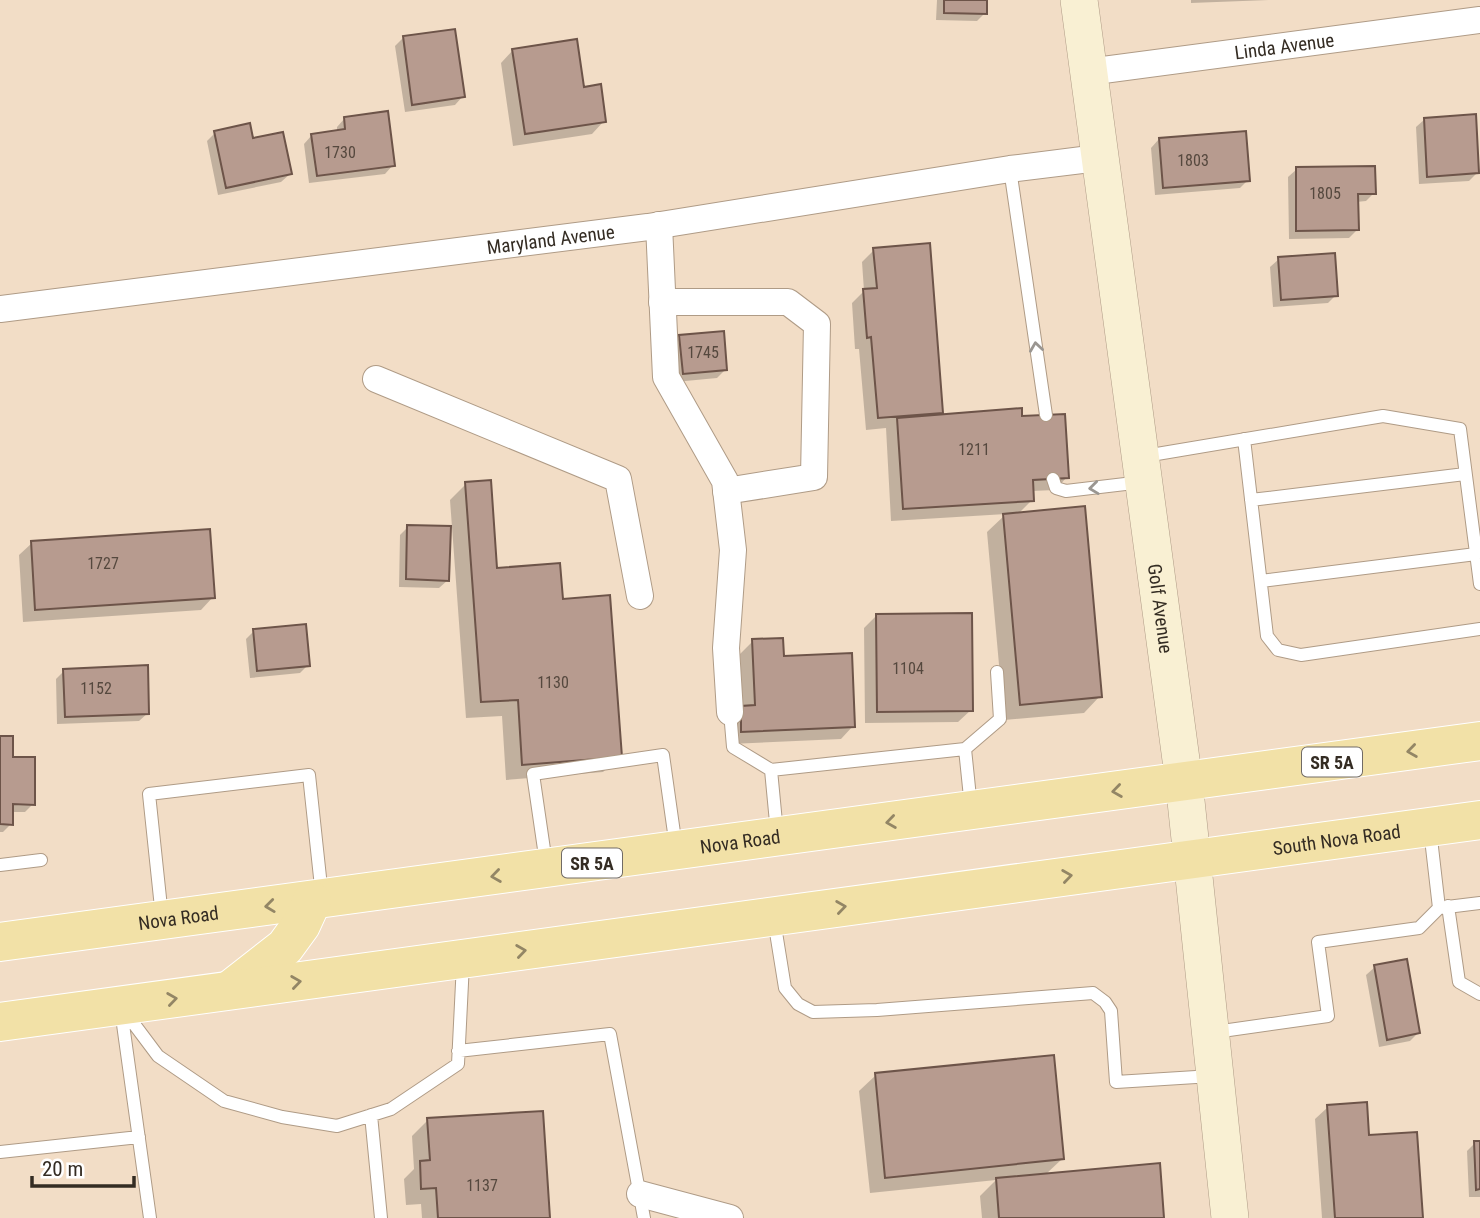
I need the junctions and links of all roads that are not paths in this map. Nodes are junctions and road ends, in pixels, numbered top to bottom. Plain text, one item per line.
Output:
1 (1079, 0) edge
2 (1480, 20) edge
3 (1088, 72) junction
4 (1098, 158) junction
5 (1010, 169) junction
6 (659, 225) junction
7 (662, 302) junction
8 (0, 309) edge
9 (376, 379) dead end
10 (1046, 415) dead end
11 (1244, 439) junction
12 (1140, 470) junction
13 (1465, 474) junction
14 (1053, 479) dead end
15 (726, 491) junction
16 (1251, 500) junction
17 (1476, 554) junction
18 (1261, 581) junction
19 (1480, 584) edge
20 (639, 596) dead end
21 (1480, 629) edge
22 (997, 672) dead end
23 (730, 712) joint
24 (1480, 741) edge
25 (965, 749) junction
26 (771, 770) junction
27 (1184, 782) junction
28 (971, 811) junction
29 (1480, 820) edge
30 (1430, 827) junction
31 (778, 838) junction
32 (677, 851) junction
33 (1194, 859) junction
34 (41, 860) dead end
35 (0, 864) edge
36 (547, 869) junction
37 (317, 900) junction
38 (1480, 903) edge
39 (1443, 907) junction
40 (774, 916) junction
41 (163, 920) junction
42 (0, 942) edge
43 (464, 959) junction
44 (228, 991) junction
45 (1480, 994) edge
46 (120, 1006) junction
47 (0, 1022) edge
48 (1211, 1032) junction
49 (458, 1051) junction
50 (1215, 1076) junction
51 (371, 1115) junction
52 (139, 1137) junction
53 (0, 1152) edge
54 (642, 1206) edge
55 (150, 1218) edge
56 (381, 1218) edge
57 (730, 1218) edge
58 (1230, 1218) edge

1 - 3 street, Golf Avenue
2 - 3 street, Linda Avenue
3 - 4 street, Golf Avenue
4 - 5 street, Maryland Avenue
4 - 12 street, Golf Avenue
5 - 6 street, Maryland Avenue
10 -> 5 lane
6 - 7 street
6 - 8 street, Maryland Avenue
7 - 15 street
7 - 15 street
9 - 20 street
11 - 12 lane
11 - 13 lane
11 - 16 lane
12 -> 14 lane
12 - 27 street, Golf Avenue
13 - 16 lane
13 - 17 lane
15 - 23 street
16 - 18 lane
17 - 18 lane
17 - 19 lane
18 - 21 lane
22 - 25 lane
23 - 26 lane
24 -> 27 main road, Nova Road / SR 5A
25 - 26 lane
25 - 28 lane
26 - 31 lane
27 -> 28 main road, Nova Road / SR 5A
27 - 33 street, Golf Avenue
28 -> 31 main road, Nova Road / SR 5A
29 - 30 main road, South Nova Road
30 - 33 main road, South Nova Road
30 - 39 lane
31 - 32 main road, Nova Road / SR 5A
32 - 36 main road, Nova Road / SR 5A
32 - 36 lane
40 -> 33 main road
33 - 48 street, Golf Avenue
34 - 35 lane
36 -> 37 main road, Nova Road / SR 5A
37 -> 41 main road, Nova Road / SR 5A
37 - 41 lane
37 - 44 main road
38 - 39 lane
39 - 45 lane
39 - 48 lane
43 -> 40 main road
40 - 50 lane
41 - 42 main road, Nova Road / SR 5A
44 -> 43 main road
43 - 49 lane
46 -> 44 main road
46 - 47 main road
46 - 51 lane
46 - 52 lane
48 - 50 street, Golf Avenue
49 - 51 lane
49 - 54 lane
50 - 58 street, Golf Avenue
51 - 56 lane
52 - 53 lane
52 - 55 lane
54 - 57 street

